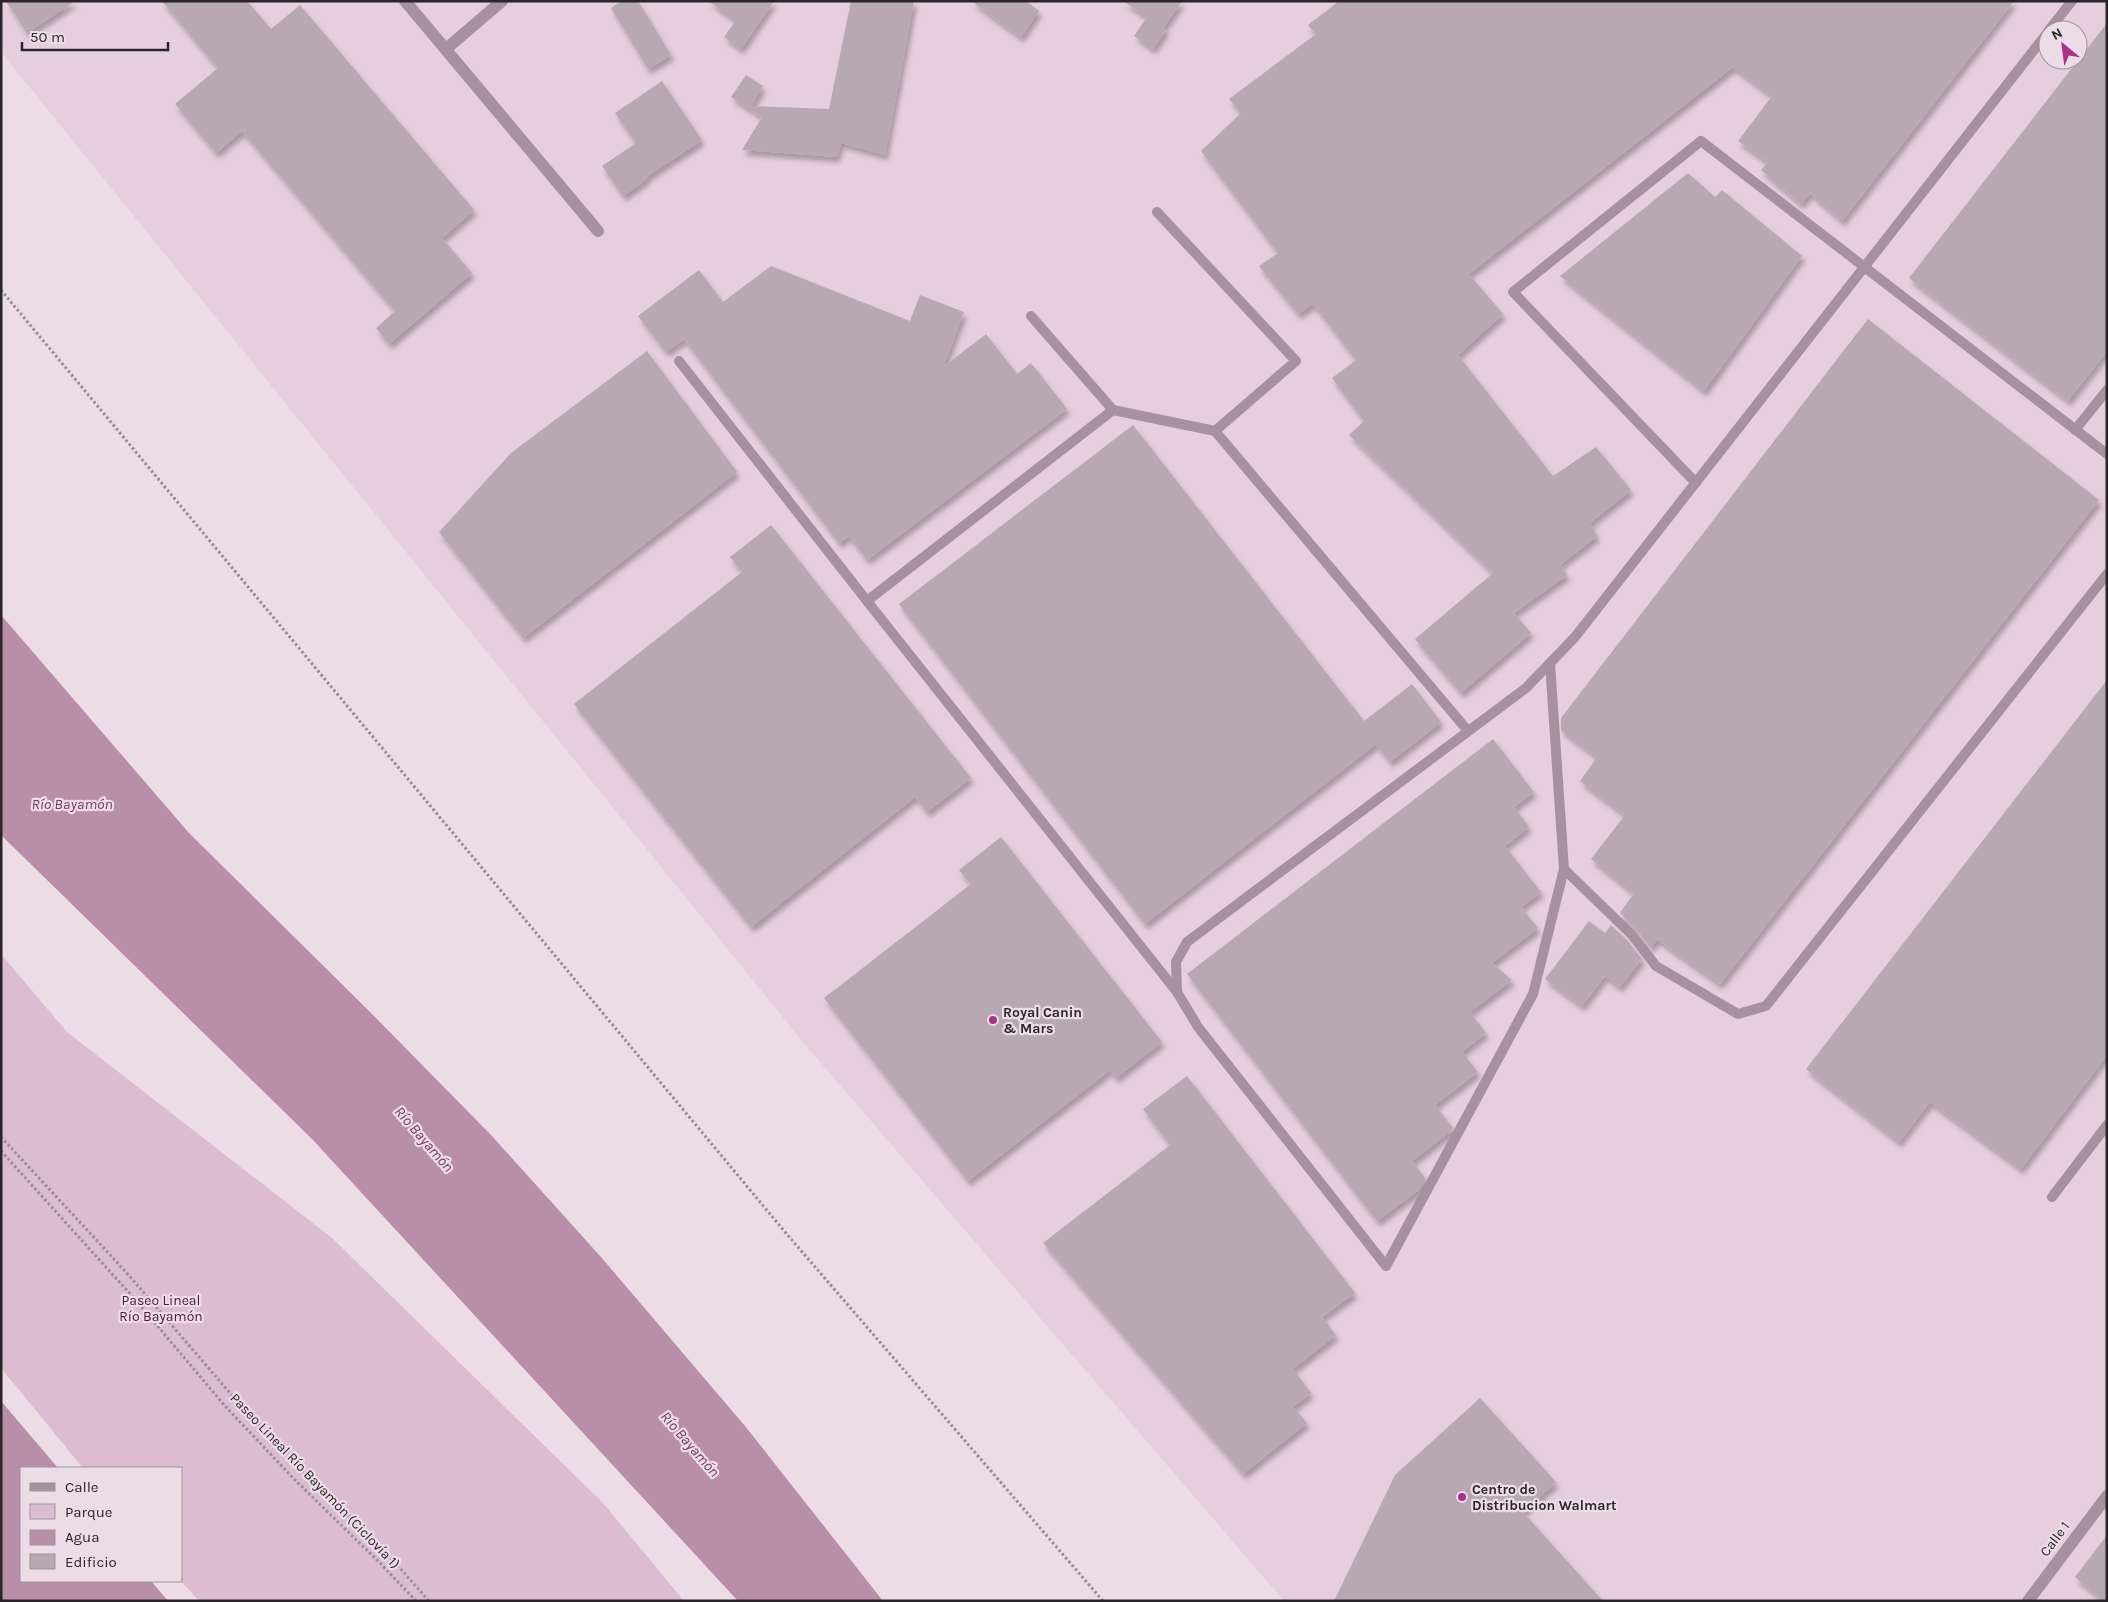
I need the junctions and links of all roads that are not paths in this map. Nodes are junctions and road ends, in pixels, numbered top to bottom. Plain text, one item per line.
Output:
1 (405, 1) edge
2 (502, 1) edge
3 (2072, 1) edge
4 (2057, 20) edge
5 (2038, 45) edge
6 (446, 49) junction
7 (1156, 212) dead end
8 (598, 231) dead end
9 (1865, 267) junction
10 (1031, 316) dead end
11 (679, 361) dead end
12 (2107, 390) edge
13 (1114, 410) junction
14 (2075, 430) junction
15 (1215, 431) junction
16 (2107, 454) edge
17 (1696, 483) junction
18 (2107, 574) edge
19 (867, 601) junction
20 (1550, 663) junction
21 (1468, 731) junction
22 (1564, 869) junction
23 (1177, 992) junction
24 (2107, 1125) edge
25 (2052, 1197) dead end
26 (2107, 1496) edge
27 (2028, 1601) edge

1 - 6 street
2 - 6 street
3 - 4 lane
5 - 9 lane
6 - 8 street
7 - 15 lane
9 - 14 lane
9 - 17 lane
9 - 17 lane
10 - 13 lane
11 - 19 lane
12 - 14 lane
13 - 15 lane
13 - 19 lane
14 - 16 lane
15 - 21 lane
17 - 20 lane
18 - 22 lane
19 - 23 lane
20 - 21 lane
20 - 22 lane
21 - 23 lane
22 - 23 lane
24 - 25 lane
26 - 27 street, Calle 1

